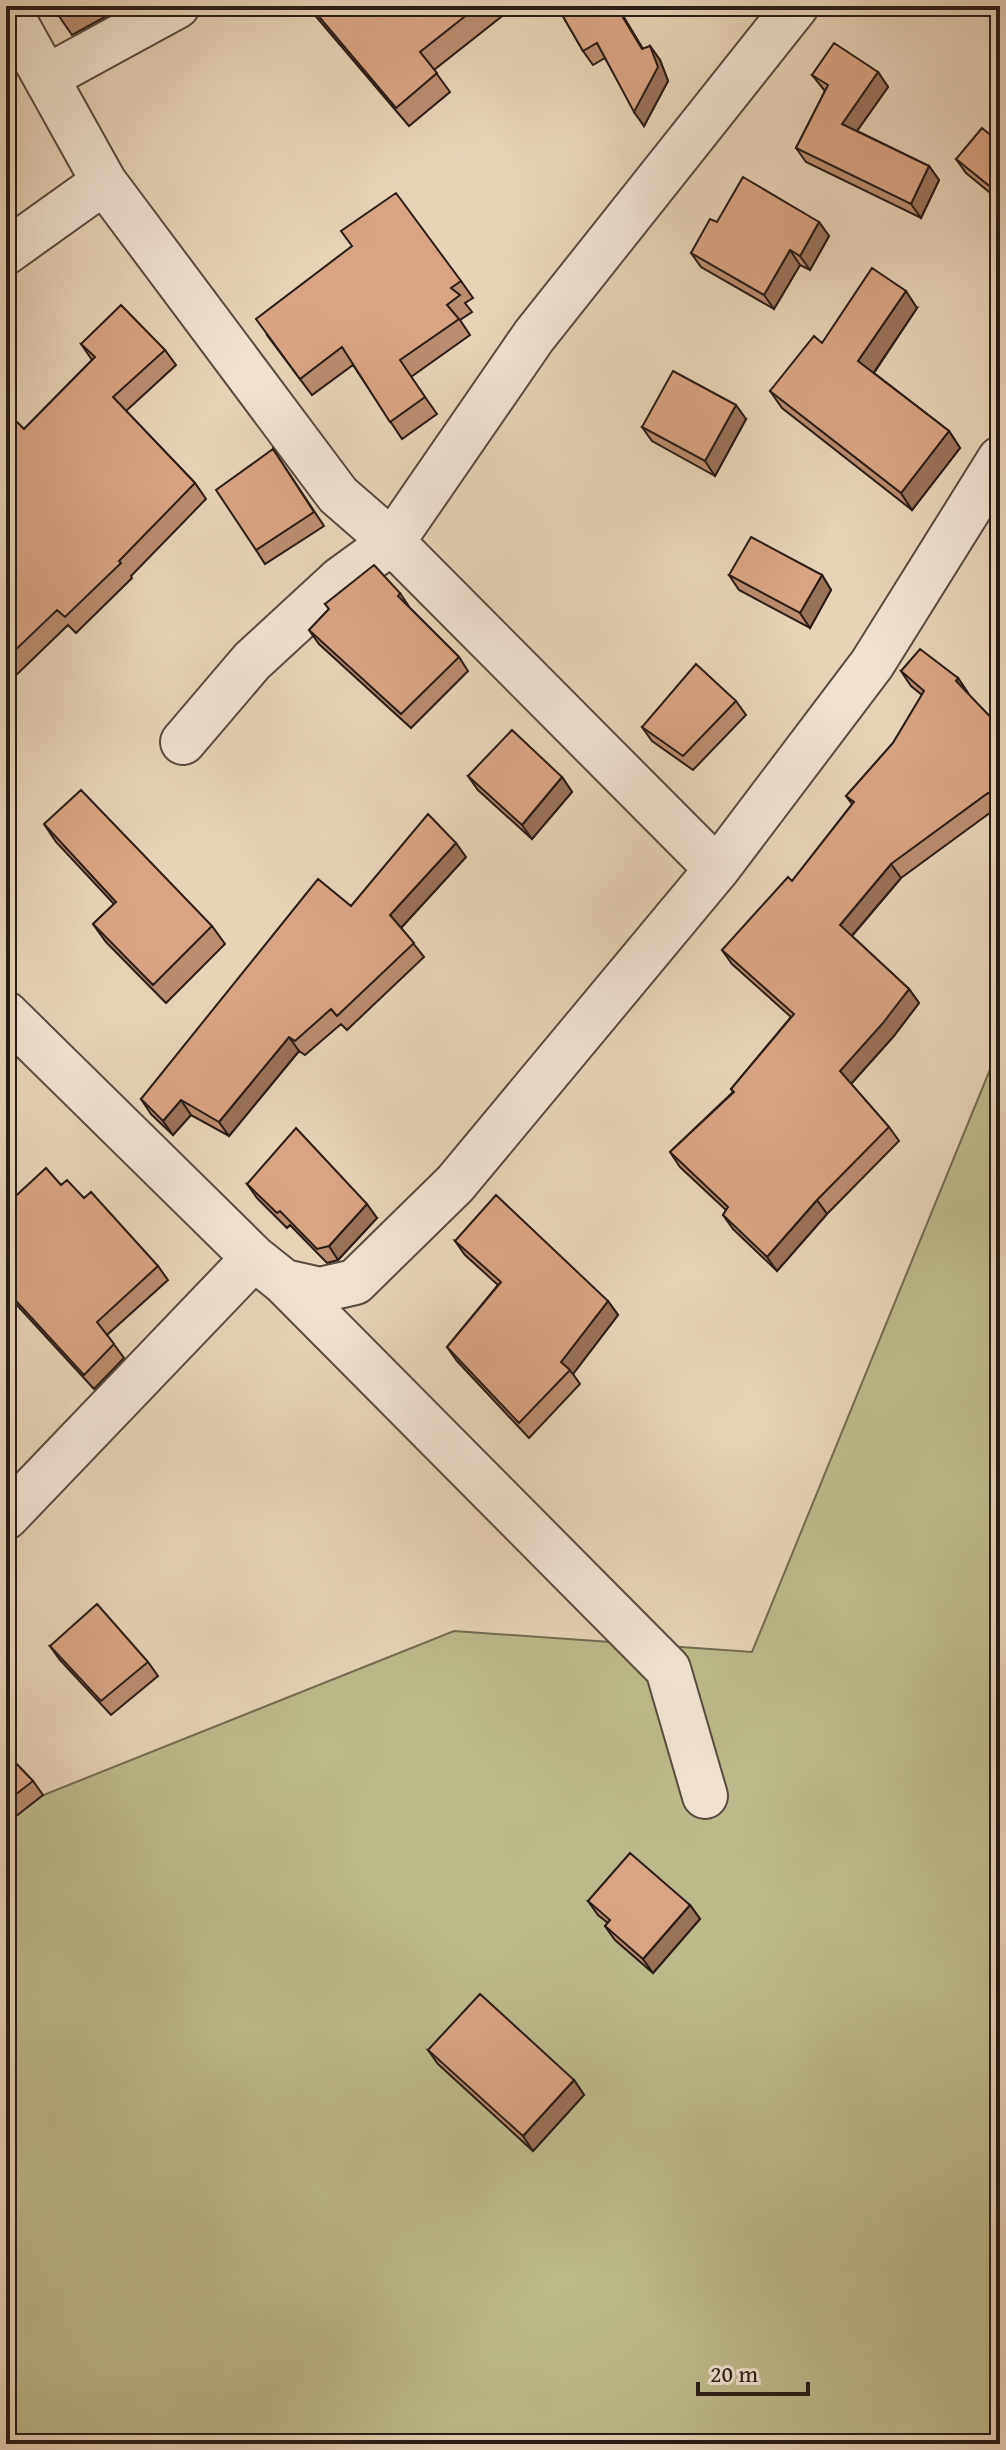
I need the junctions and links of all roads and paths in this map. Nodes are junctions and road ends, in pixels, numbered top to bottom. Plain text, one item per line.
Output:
1 (6, 6) edge
2 (177, 6) edge
3 (796, 6) edge
4 (47, 77) junction
5 (104, 182) junction
6 (6, 252) edge
7 (1000, 459) edge
8 (392, 542) junction
9 (183, 742) dead end
10 (717, 869) junction
11 (6, 1014) edge
12 (269, 1270) junction
13 (6, 1517) edge
14 (705, 1796) dead end

1 - 4 street
2 - 4 street
3 - 8 street
4 - 5 street
5 - 6 street
5 - 8 street
7 - 10 street
8 - 9 street
8 - 10 street
10 - 12 street
11 - 12 street
12 - 13 street
12 - 14 street

